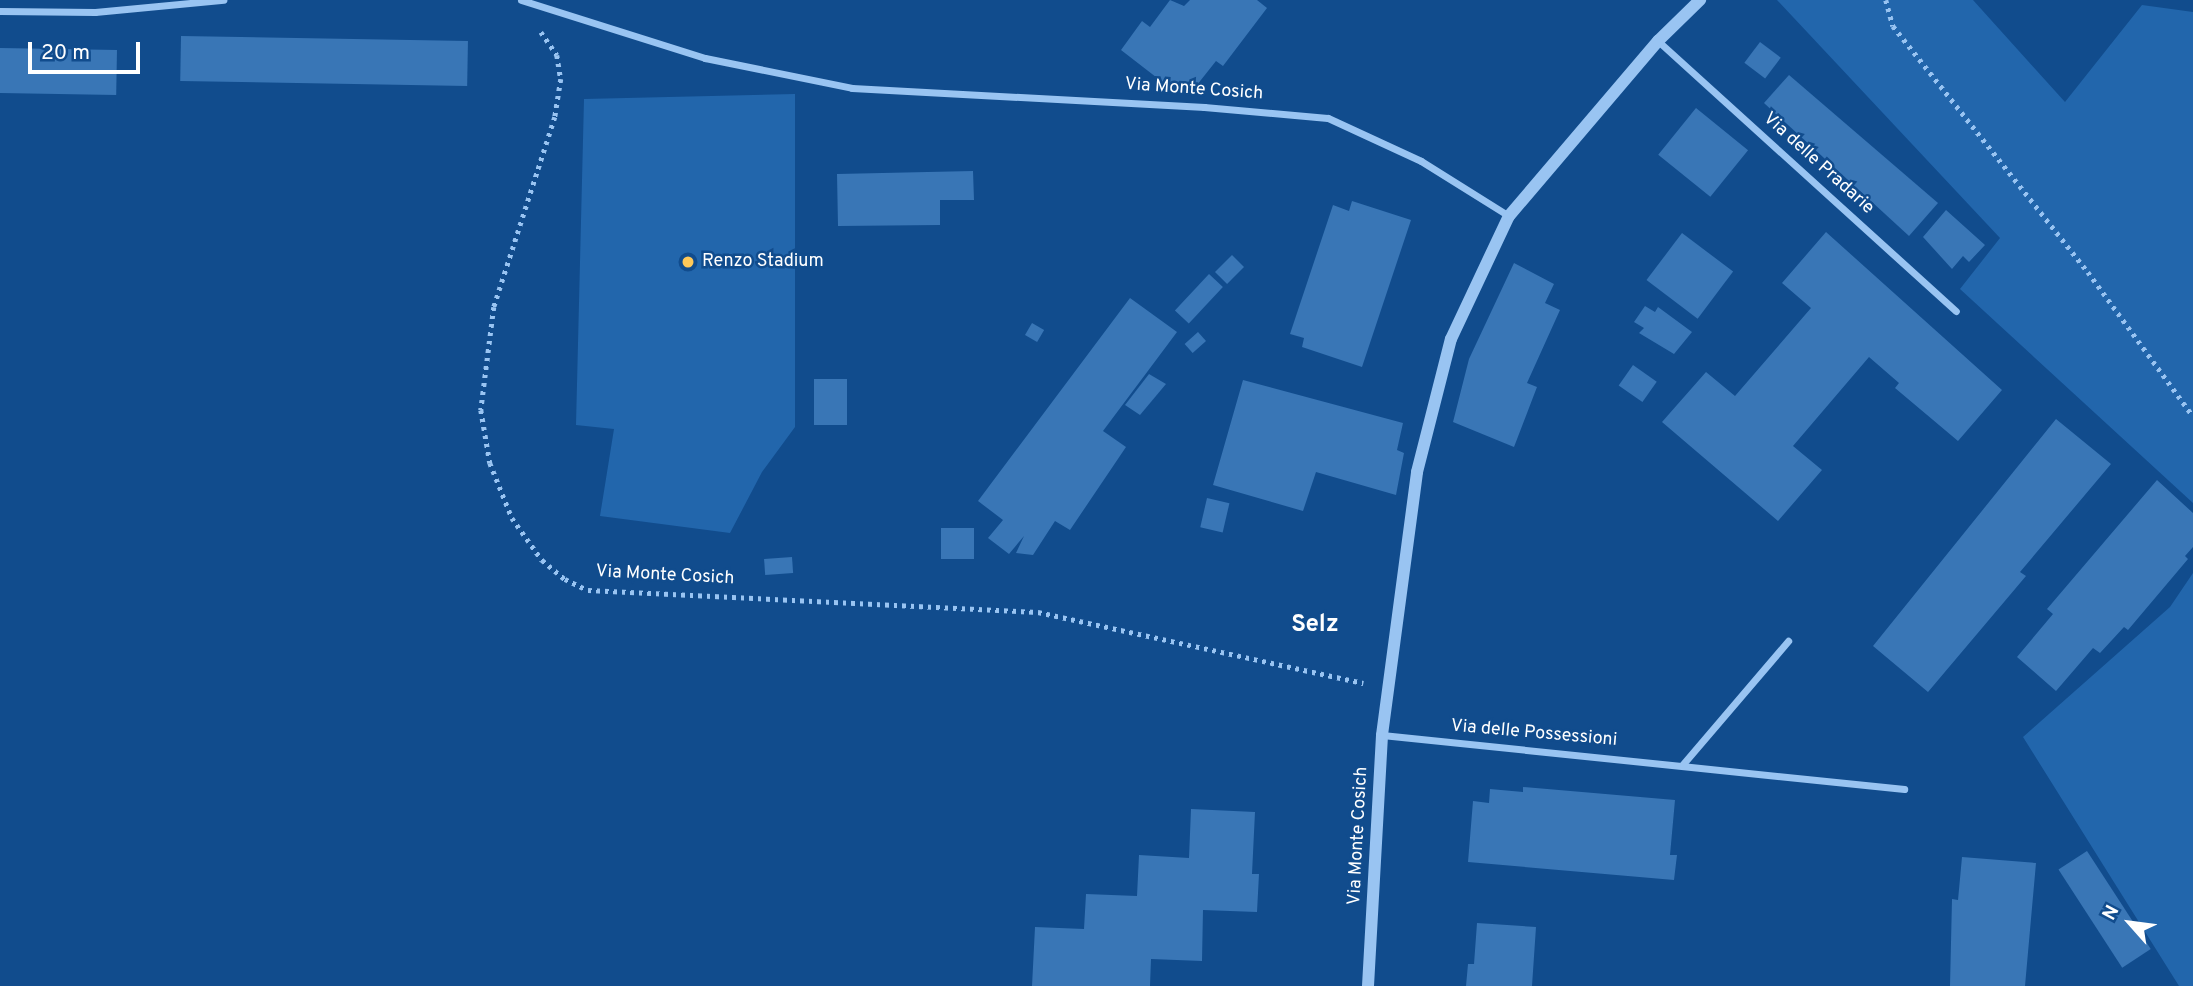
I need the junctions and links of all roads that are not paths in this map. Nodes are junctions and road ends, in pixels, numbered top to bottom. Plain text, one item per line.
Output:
1 (223, 0) edge
2 (521, 0) edge
3 (1700, 0) edge
4 (0, 11) edge
5 (1658, 41) junction
6 (1509, 216) junction
7 (1956, 311) dead end
8 (1788, 641) dead end
9 (1382, 735) junction
10 (1683, 764) junction
11 (1904, 789) dead end
12 (1368, 986) edge

1 - 4 street
2 - 6 street, Via Monte Cosich
3 - 5 street, Via Monte Cosich
5 - 6 street, Via Monte Cosich
5 - 7 street, Via delle Pradarie
6 - 9 street, Via Monte Cosich
8 - 10 street
9 - 10 street, Via delle Possessioni
9 - 12 street, Via Monte Cosich
10 - 11 street, Via delle Possessioni

